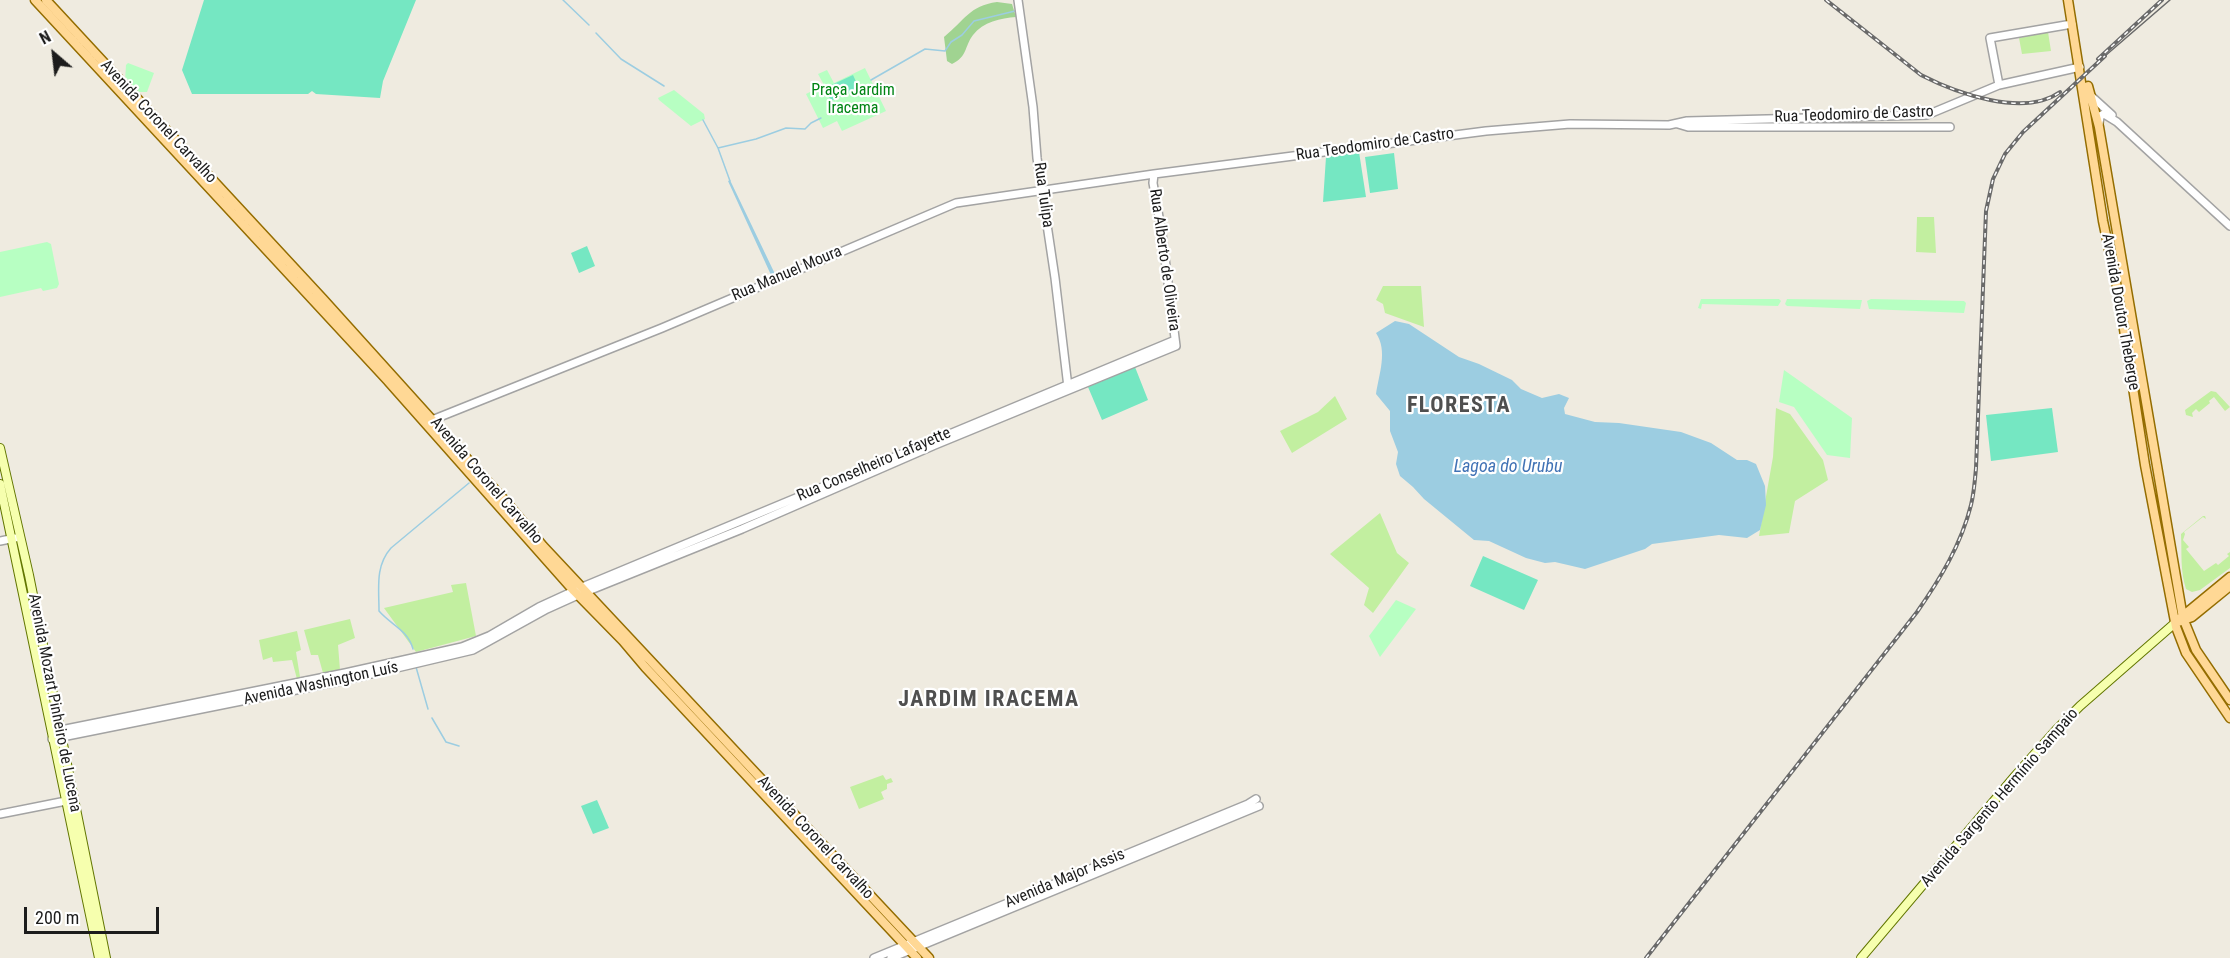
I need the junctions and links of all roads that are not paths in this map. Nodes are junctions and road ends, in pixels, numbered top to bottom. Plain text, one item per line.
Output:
1 (35, 0) edge
2 (46, 0) edge
3 (1018, 0) edge
4 (2070, 0) edge
5 (2072, 24) junction
6 (2080, 67) junction
7 (1999, 85) junction
8 (2090, 95) junction
9 (1940, 110) junction
10 (1806, 117) junction
11 (2117, 122) junction
12 (1678, 124) junction
13 (1929, 125) junction
14 (1806, 126) junction
15 (1950, 127) dead end
16 (2099, 127) junction
17 (1154, 174) junction
18 (1042, 189) junction
19 (2201, 197) junction
20 (2230, 220) edge
21 (2230, 226) edge
22 (2123, 297) junction
23 (1176, 343) joint
24 (1068, 388) junction
25 (432, 420) junction
26 (0, 448) edge
27 (467, 465) junction
28 (0, 484) edge
29 (2161, 492) junction
30 (2151, 494) junction
31 (21, 537) junction
32 (11, 539) junction
33 (0, 541) edge
34 (2230, 577) edge
35 (2230, 586) edge
36 (2217, 588) junction
37 (580, 591) junction
38 (2179, 595) junction
39 (2180, 620) junction
40 (2230, 700) edge
41 (2230, 718) edge
42 (56, 734) junction
43 (69, 801) junction
44 (1258, 802) dead end
45 (0, 814) edge
46 (912, 946) junction
47 (99, 958) edge
48 (106, 958) edge
49 (874, 958) edge
50 (891, 958) edge
51 (917, 958) edge
52 (929, 958) edge
53 (1862, 958) edge

1 - 27 main road, Avenida Coronel Carvalho
2 - 25 main road, Avenida Coronel Carvalho
3 - 18 street, Rua Tulipa
4 - 5 main road, Avenida Doutor Theberge
4 - 8 main road, Avenida Doutor Theberge
5 - 6 main road, Avenida Doutor Theberge
5 - 7 street
6 - 7 street
6 - 22 main road, Avenida Doutor Theberge
7 - 9 street
8 - 11 street
8 - 16 main road, Avenida Doutor Theberge
9 - 10 street, Rua Teodomiro de Castro
9 - 13 street, Rua Teodomiro de Castro
10 - 12 street, Rua Teodomiro de Castro
10 - 14 street
11 - 16 street
11 - 19 street
12 - 14 street, Rua Teodomiro de Castro
12 - 17 street, Rua Teodomiro de Castro
13 - 14 street, Rua Teodomiro de Castro
13 - 15 street
16 - 22 main road, Avenida Doutor Theberge
17 - 18 street, Rua Manuel Moura
17 - 23 street, Rua Alberto de Oliveira
18 - 24 street, Rua Tulipa
18 - 25 street, Rua Manuel Moura
19 - 20 street
19 - 21 street
22 - 29 main road, Avenida Doutor Theberge
22 - 30 main road, Avenida Doutor Theberge
23 - 24 street, Rua Conselheiro Lafayette
24 - 37 street, Rua Conselheiro Lafayette
25 - 27 main road, Avenida Coronel Carvalho
26 - 31 main road, Avenida Mozart Pinheiro de Lucena
27 - 37 main road, Avenida Coronel Carvalho
28 - 32 main road, Avenida Mozart Pinheiro de Lucena
29 - 30 main road
29 - 38 main road, Avenida Doutor Theberge
30 - 39 main road, Avenida Doutor Theberge
31 - 32 street
31 - 42 main road, Avenida Mozart Pinheiro de Lucena
32 - 33 street
32 - 42 main road, Avenida Mozart Pinheiro de Lucena
34 - 36 main road, Avenida Sargento Hermínio Sampaio
35 - 39 main road, Avenida Sargento Hermínio Sampaio
36 - 38 main road
36 - 39 main road, Avenida Sargento Hermínio Sampaio
37 - 42 street, Avenida Washington Luís
37 - 46 main road, Avenida Coronel Carvalho
38 - 39 main road, Avenida Doutor Theberge
39 - 40 main road
39 - 41 main road
39 - 53 main road, Avenida Sargento Hermínio Sampaio
42 - 43 main road, Avenida Mozart Pinheiro de Lucena
43 - 45 street
43 - 47 main road, Avenida Mozart Pinheiro de Lucena
43 - 48 main road, Avenida Mozart Pinheiro de Lucena
44 - 46 street, Avenida Major Assis
46 - 49 street, Avenida Major Assis
46 - 50 street, Avenida Major Assis
46 - 51 main road, Avenida Coronel Carvalho
46 - 52 main road, Avenida Coronel Carvalho

